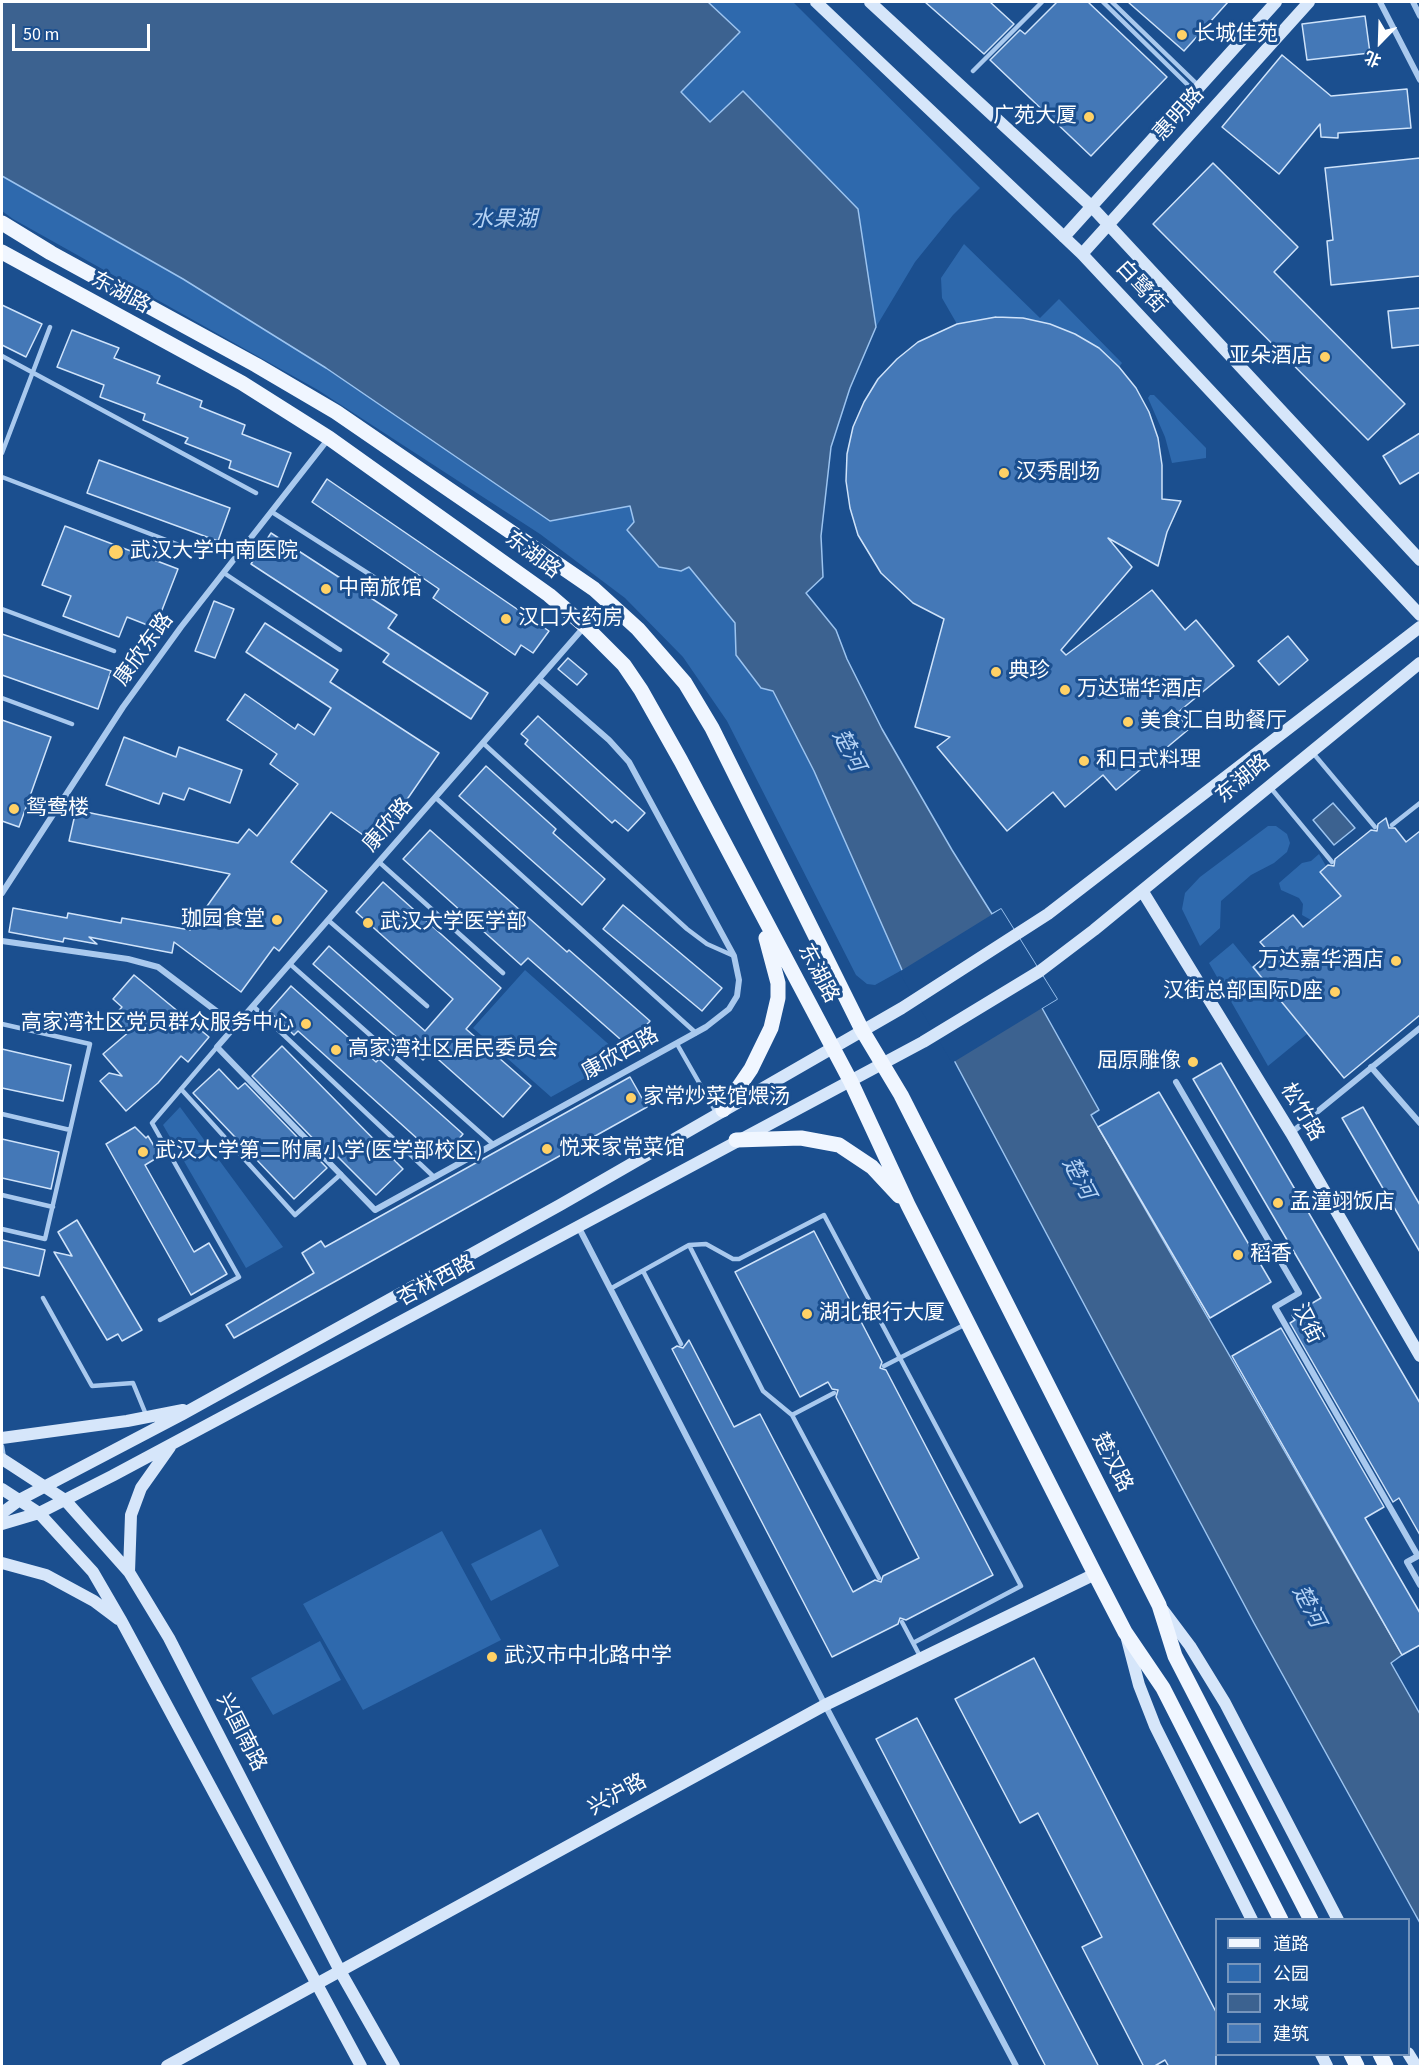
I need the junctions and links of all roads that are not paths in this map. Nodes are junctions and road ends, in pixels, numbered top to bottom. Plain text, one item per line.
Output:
1 (816, 2) edge
2 (870, 2) edge
3 (1042, 2) edge
4 (1103, 2) edge
5 (1112, 2) edge
6 (1275, 2) edge
7 (1309, 2) edge
8 (1380, 2) edge
9 (1413, 2) edge
10 (1420, 16) edge
11 (973, 71) dead end
12 (1420, 80) edge
13 (1197, 89) junction
14 (1091, 206) junction
15 (2, 222) edge
16 (1109, 225) junction
17 (1064, 237) junction
18 (2, 252) edge
19 (1082, 254) junction
20 (50, 327) dead end
21 (2, 356) edge
22 (33, 372) junction
23 (329, 438) junction
24 (2, 453) edge
25 (2, 477) edge
26 (256, 493) dead end
27 (272, 512) junction
28 (187, 548) dead end
29 (1419, 556) edge
30 (224, 573) junction
31 (402, 595) dead end
32 (2, 609) edge
33 (1420, 615) edge
34 (585, 626) junction
35 (1420, 627) edge
36 (340, 650) dead end
37 (114, 651) dead end
38 (1420, 663) edge
39 (539, 679) junction
40 (2, 698) edge
41 (72, 724) dead end
42 (483, 743) junction
43 (1312, 752) junction
44 (1270, 787) junction
45 (436, 798) junction
46 (1420, 802) edge
47 (1392, 825) dead end
48 (1375, 827) dead end
49 (379, 862) junction
50 (1332, 862) dead end
51 (1143, 892) junction
52 (2, 893) edge
53 (751, 896) junction
54 (328, 920) junction
55 (2, 940) edge
56 (734, 956) junction
57 (290, 964) junction
58 (503, 973) dead end
59 (253, 1006) junction
60 (427, 1006) dead end
61 (2, 1023) edge
62 (236, 1026) junction
63 (1420, 1028) edge
64 (862, 1030) junction
65 (696, 1033) junction
66 (677, 1044) junction
67 (217, 1047) junction
68 (833, 1047) junction
69 (882, 1065) junction
70 (1371, 1067) junction
71 (851, 1082) junction
72 (1176, 1082) dead end
73 (181, 1089) junction
74 (720, 1112) junction
75 (2, 1114) edge
76 (1420, 1124) edge
77 (70, 1130) junction
78 (1291, 1133) junction
79 (736, 1140) junction
80 (493, 1144) junction
81 (341, 1174) junction
82 (434, 1177) junction
83 (2, 1196) edge
84 (908, 1205) junction
85 (52, 1207) junction
86 (579, 1228) junction
87 (2, 1229) edge
88 (689, 1245) junction
89 (643, 1271) junction
90 (610, 1289) junction
91 (43, 1298) dead end
92 (160, 1320) dead end
93 (968, 1323) junction
94 (681, 1344) dead end
95 (1420, 1356) edge
96 (900, 1358) junction
97 (884, 1366) dead end
98 (834, 1393) dead end
99 (196, 1407) junction
100 (792, 1415) junction
101 (147, 1417) junction
102 (2, 1438) edge
103 (174, 1442) junction
104 (2, 1446) edge
105 (3, 1460) edge
106 (46, 1486) junction
107 (2, 1489) edge
108 (21, 1499) junction
109 (65, 1500) junction
110 (2, 1513) edge
111 (39, 1513) junction
112 (2, 1524) edge
113 (2, 1563) edge
114 (129, 1572) junction
115 (1095, 1574) junction
116 (879, 1578) dead end
117 (1420, 1585) edge
118 (1159, 1605) junction
119 (122, 1622) junction
120 (902, 1622) dead end
121 (1125, 1632) junction
122 (913, 1643) junction
123 (921, 1658) junction
124 (825, 1705) junction
125 (1251, 1918) edge
126 (1280, 1918) edge
127 (1310, 1918) edge
128 (1337, 1918) edge
129 (340, 1971) junction
130 (316, 1984) junction
131 (167, 2067) edge
132 (361, 2067) edge
133 (394, 2067) edge
134 (1016, 2067) edge

1 - 17 main road, 白鹭街
2 - 14 main road, 白鹭街
3 - 11 lane
4 - 13 lane
5 - 13 lane
6 - 13 main road, 惠明路
7 - 16 main road, 惠明路
8 - 12 street
9 - 10 street
13 - 14 main road, 惠明路
14 - 16 main road, 白鹭街
14 - 17 main road, 惠明路
15 - 64 main road, 东湖路
16 - 19 main road, 惠明路
16 - 29 main road, 白鹭街
17 - 19 main road, 白鹭街
18 - 23 main road, 东湖路
19 - 33 main road, 白鹭街
20 - 22 lane
21 - 22 lane
22 - 24 lane
22 - 26 lane
23 - 27 street, 康欣东路
23 - 34 main road, 东湖路
25 - 28 lane
27 - 30 street, 康欣东路
27 - 31 lane
30 - 36 lane
30 - 52 street, 康欣东路
32 - 37 lane
34 - 39 street, 康欣路
34 - 53 main road, 东湖路
35 - 64 main road, 东湖路
38 - 43 main road, 东湖路
39 - 42 street, 康欣路
39 - 56 street, 康欣西路
40 - 41 lane
42 - 45 street, 康欣路
42 - 56 lane
43 - 44 main road, 东湖路
43 - 48 lane
44 - 50 lane
44 - 51 main road, 东湖路
45 - 49 street, 康欣路
45 - 65 lane
46 - 47 lane
49 - 54 street, 康欣路
49 - 58 lane
51 - 69 main road, 东湖路
51 - 78 main road, 松竹路
53 - 68 main road, 东湖路
53 - 74 main road
54 - 57 street, 康欣路
54 - 60 lane
55 - 62 street
56 - 65 street, 康欣西路
57 - 59 street, 康欣路
57 - 80 lane
59 - 62 street, 康欣路
59 - 82 lane
61 - 77 lane
62 - 67 street, 康欣路
63 - 70 street
64 - 68 main road, 东湖路
64 - 69 main road, 楚汉路
65 - 66 street, 康欣西路
66 - 74 lane
66 - 80 street, 康欣西路
67 - 73 lane
67 - 81 street, 康欣西路
68 - 71 main road
68 - 74 main road, 杏林西路
69 - 71 main road, 东湖路
69 - 118 main road, 楚汉路
70 - 76 street
70 - 78 street
71 - 79 main road, 杏林西路
71 - 84 main road
72 - 117 street, 汉街
73 - 81 lane
73 - 92 lane
74 - 99 main road, 杏林西路
75 - 77 lane
77 - 85 lane
78 - 95 main road, 松竹路
79 - 84 main road
79 - 86 main road, 杏林西路
80 - 82 street, 康欣西路
81 - 82 street, 康欣西路
83 - 85 lane
84 - 93 main road
85 - 87 lane
86 - 90 street
86 - 103 main road, 杏林西路
88 - 89 lane
88 - 96 lane
88 - 100 lane
89 - 90 lane
89 - 94 lane
90 - 124 street
91 - 101 lane
93 - 96 lane
93 - 115 main road
96 - 97 lane
96 - 122 lane
98 - 100 lane
99 - 101 main road
99 - 106 main road, 杏林西路
100 - 116 lane
101 - 102 main road
103 - 109 main road, 杏林西路
103 - 114 main road
104 - 105 lane
105 - 106 main road, 兴国南路
106 - 108 main road, 杏林西路
106 - 109 main road, 兴国南路
107 - 108 main road
108 - 110 main road, 杏林西路
108 - 111 main road
109 - 111 main road, 杏林西路
109 - 114 main road, 兴国南路
111 - 112 main road, 杏林西路
111 - 119 main road
113 - 119 main road
114 - 129 main road, 兴国南路
115 - 121 main road
115 - 123 main road, 兴沪路
118 - 127 main road, 楚汉路
118 - 128 main road
119 - 130 main road
120 - 122 lane
121 - 125 main road
121 - 126 main road
122 - 123 lane
123 - 124 main road, 兴沪路
124 - 129 main road, 兴沪路
124 - 134 street
129 - 130 main road, 兴沪路
129 - 133 main road, 兴国南路
130 - 131 main road, 兴沪路
130 - 132 main road

